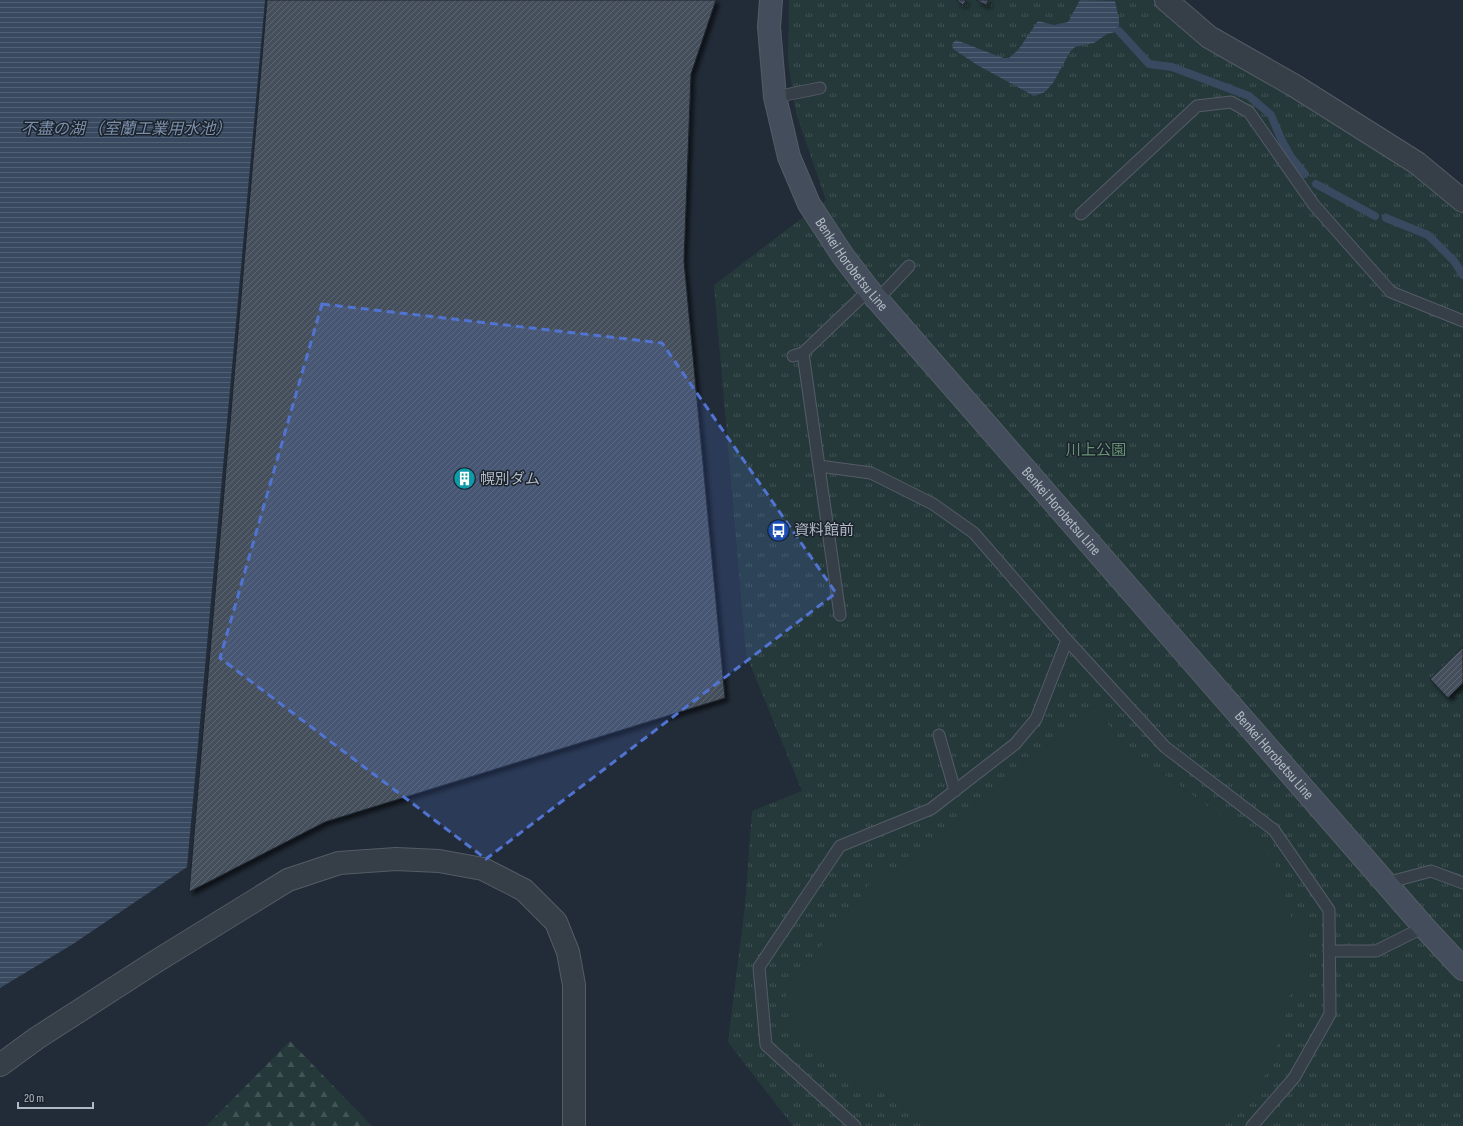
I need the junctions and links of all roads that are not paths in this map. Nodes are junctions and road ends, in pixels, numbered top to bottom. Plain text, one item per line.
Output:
1 (771, 0) edge
2 (1166, 0) edge
3 (820, 88) dead end
4 (775, 97) junction
5 (1463, 201) edge
6 (1081, 214) dead end
7 (909, 266) dead end
8 (873, 295) junction
9 (1463, 321) edge
10 (819, 466) junction
11 (840, 615) dead end
12 (1067, 640) junction
13 (939, 735) dead end
14 (955, 791) junction
15 (1386, 883) junction
16 (1463, 883) edge
17 (1424, 927) junction
18 (1330, 951) junction
19 (1463, 968) edge
20 (0, 1065) edge
21 (574, 1126) edge
22 (855, 1126) edge
23 (1252, 1126) edge

1 - 4 main road, Benkei Horobetsu Line
2 - 5 street
3 - 4 lane
4 - 8 main road, Benkei Horobetsu Line
6 - 9 lane
7 - 8 lane
8 - 10 lane
8 - 15 main road, Benkei Horobetsu Line
10 - 11 lane
10 - 12 lane
12 - 14 lane
12 - 18 lane
13 - 14 lane
14 - 22 lane
15 - 16 lane
15 - 17 main road, Benkei Horobetsu Line
17 - 18 lane
17 - 19 main road, Benkei Horobetsu Line
18 - 23 lane
20 - 21 street

